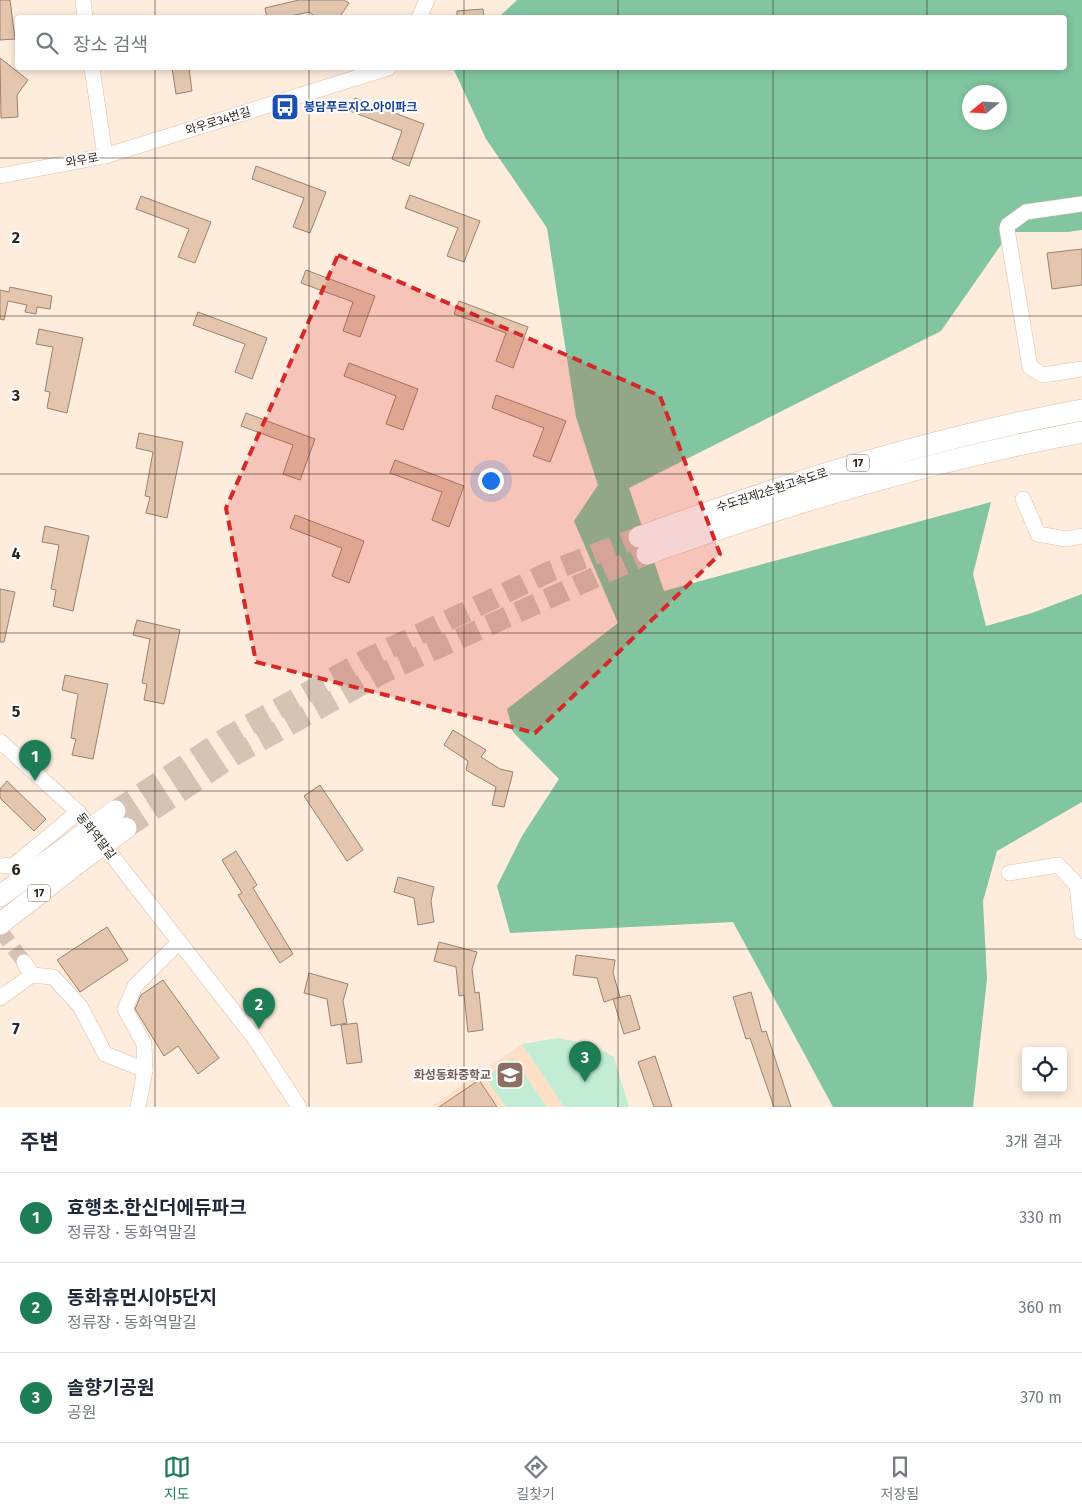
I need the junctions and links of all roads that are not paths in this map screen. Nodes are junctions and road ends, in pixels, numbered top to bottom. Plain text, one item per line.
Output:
1 (82, 0) edge
2 (427, 0) edge
3 (84, 15) edge
4 (420, 15) edge
5 (92, 70) edge
6 (382, 70) edge
7 (105, 156) junction
8 (0, 176) edge
9 (1082, 204) edge
10 (1082, 370) edge
11 (1082, 400) edge
12 (1082, 410) edge
13 (999, 427) junction
14 (1082, 432) edge
15 (1023, 499) dead end
16 (1082, 536) edge
17 (0, 741) edge
18 (78, 812) junction
19 (120, 820) tunnel mouth
20 (73, 854) junction
21 (0, 866) edge
22 (1009, 873) dead end
23 (0, 896) edge
24 (0, 924) edge
25 (1082, 932) edge
26 (180, 942) junction
27 (0, 998) edge
28 (145, 1070) junction
29 (138, 1107) edge
30 (299, 1107) edge

1 - 3 street
2 - 4 street
5 - 7 street, 와우로
6 - 7 street, 와우로34번길
7 - 8 street, 와우로
9 - 10 street
11 - 13 street
12 - 13 highway, 수도권제2순환고속도로 / 17
13 - 14 highway, 수도권제2순환고속도로 / 17
15 - 16 street
17 - 18 street, 동화역말길
18 - 21 street
18 - 26 street, 동화역말길
19 - 20 highway, 17, bridge
20 - 23 highway, 17
20 - 24 highway, 17
22 - 25 street
26 - 28 street
26 - 30 street, 동화역말길
27 - 28 street
28 - 29 street

